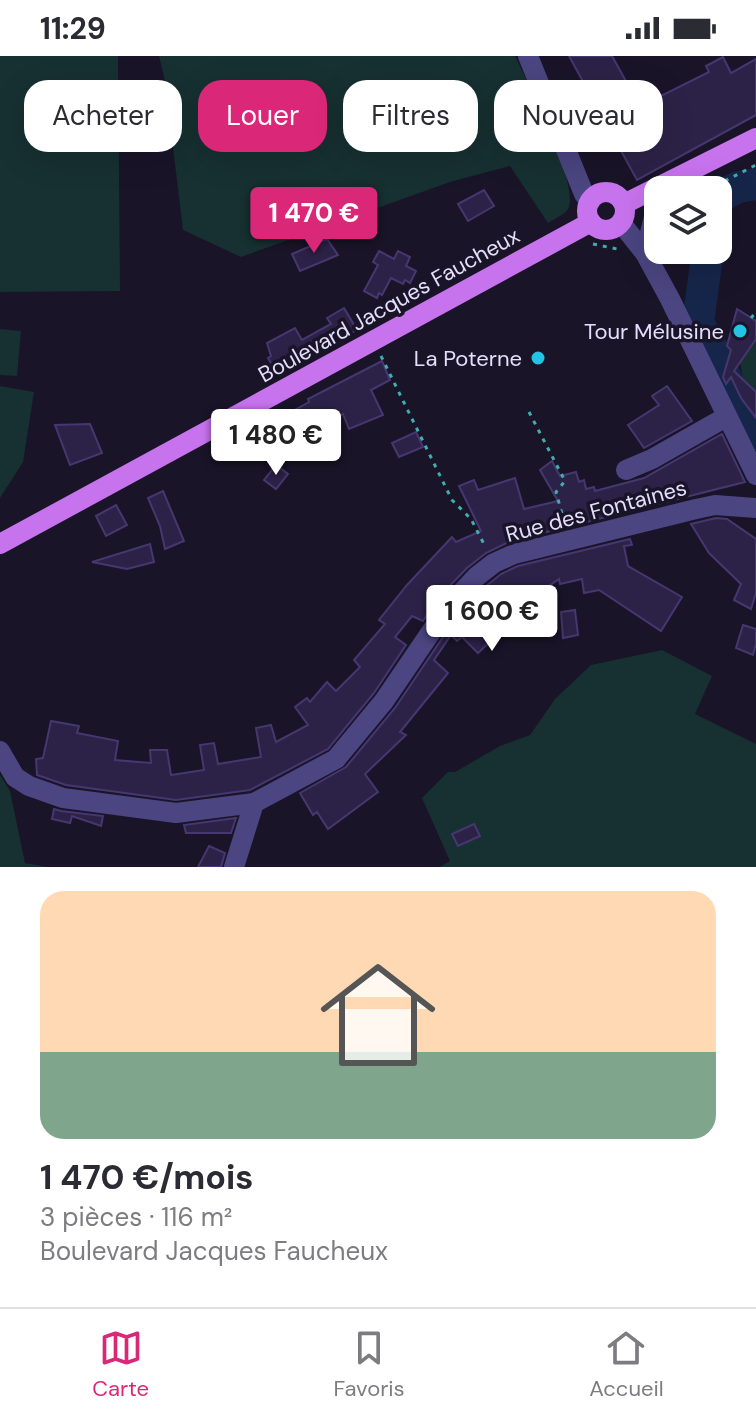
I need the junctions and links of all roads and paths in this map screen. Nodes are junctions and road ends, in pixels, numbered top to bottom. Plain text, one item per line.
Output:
1 (528, 56) edge
2 (756, 138) edge
3 (756, 165) edge
4 (690, 176) edge
5 (732, 177) edge
6 (644, 201) edge
7 (590, 212) junction
8 (622, 213) junction
9 (644, 251) edge
10 (650, 264) edge
11 (756, 312) edge
12 (751, 318) dead end
13 (374, 341) junction
14 (529, 412) dead end
15 (726, 417) junction
16 (626, 470) dead end
17 (756, 475) edge
18 (756, 508) edge
19 (569, 540) junction
20 (0, 544) edge
21 (494, 563) junction
22 (0, 751) edge
23 (254, 803) junction
24 (234, 867) edge

1 - 7 street
2 - 4 main road
3 - 5 path
6 - 8 main road
7 - 8 main road
7 - 8 main road
7 - 13 main road, Boulevard Jacques Faucheux
8 - 9 street
10 - 15 street
11 - 12 path
13 - 20 main road, Boulevard Jacques Faucheux
13 - 21 path
14 - 19 path
15 - 16 street
15 - 17 street
18 - 19 street, Rue des Fontaines
19 - 21 street, Rue des Fontaines
21 - 23 street, Rue des Fontaines
22 - 23 street, Rue des Fontaines
23 - 24 street

